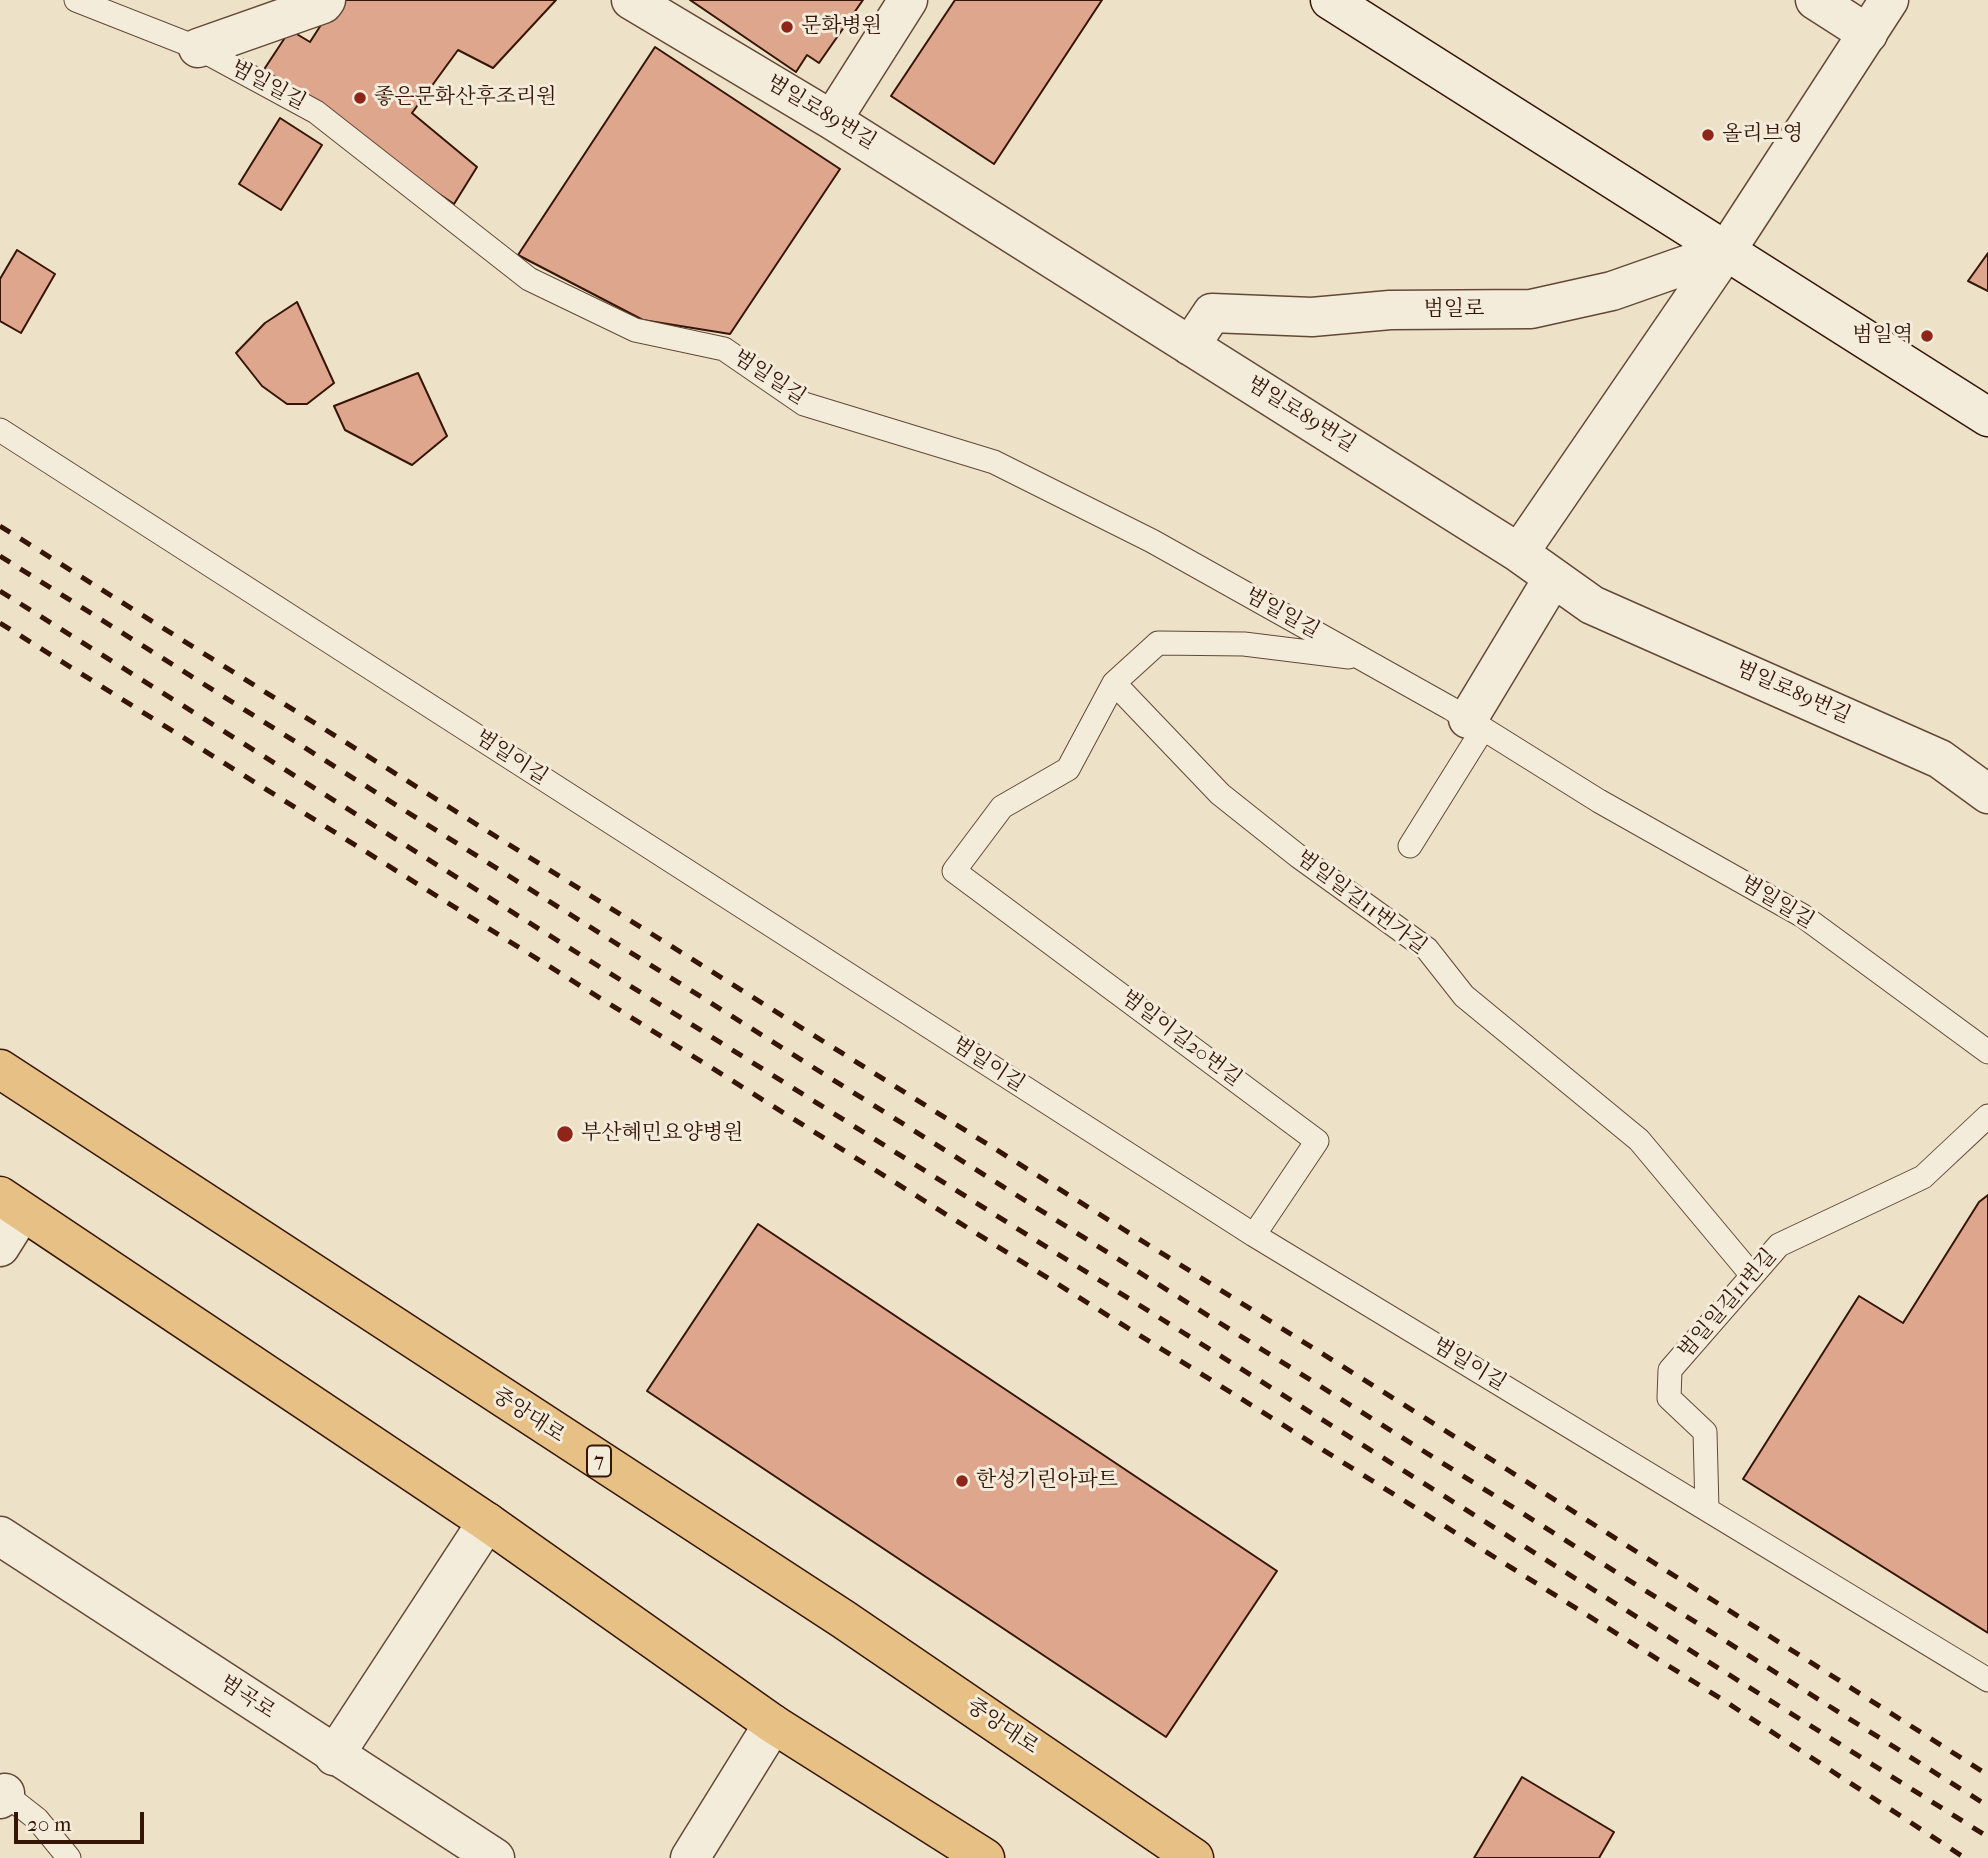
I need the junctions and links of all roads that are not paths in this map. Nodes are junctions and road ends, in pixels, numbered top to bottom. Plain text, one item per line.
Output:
1 (76, 0) edge
2 (326, 0) edge
3 (631, 0) edge
4 (908, 0) edge
5 (1330, 0) edge
6 (1815, 0) edge
7 (1889, 0) edge
8 (1868, 34) junction
9 (198, 48) junction
10 (832, 120) junction
11 (1726, 251) junction
12 (1190, 346) junction
13 (1988, 417) edge
14 (0, 430) edge
15 (1519, 553) junction
16 (1553, 578) junction
17 (1362, 659) junction
18 (1114, 683) junction
19 (1475, 724) junction
20 (1988, 794) edge
21 (1410, 846) dead end
22 (1988, 1052) edge
23 (0, 1069) edge
24 (1988, 1116) edge
25 (11, 1204) edge
26 (1254, 1235) junction
27 (0, 1247) edge
28 (1751, 1274) junction
29 (1707, 1509) junction
30 (487, 1522) junction
31 (0, 1536) edge
32 (1988, 1680) edge
33 (774, 1724) junction
34 (334, 1756) junction
35 (2, 1794) edge
36 (69, 1858) edge
37 (495, 1858) edge
38 (690, 1858) edge
39 (985, 1858) edge
40 (1195, 1858) edge

1 - 9 lane, 범일일길
2 - 9 street
3 - 10 street, 범일로89번길
4 - 10 street
5 - 11 street
6 - 8 street
7 - 8 street
8 - 11 street
9 - 17 lane, 범일일길
10 - 12 street, 범일로89번길
11 - 12 street, 범일로
11 - 13 street
11 - 15 street
12 - 15 street, 범일로89번길
14 - 26 lane, 범일이길
15 - 16 street, 범일로89번길
16 - 19 street
16 - 20 street, 범일로89번길
17 - 18 lane
17 - 19 lane, 범일일길
18 - 26 lane, 범일이길20번길
18 - 28 lane, 범일일길11번가길
19 - 21 lane
19 - 22 lane, 범일일길
23 - 40 main road, 중앙대로 / 7
24 - 28 lane, 범일일길11번길
25 - 27 street
25 - 30 main road
26 - 29 lane, 범일이길
28 - 29 lane, 범일일길11번길
29 - 32 lane, 범일이길
30 - 33 main road
30 - 34 street
31 - 34 street, 범곡로
33 - 38 street
33 - 39 main road
34 - 37 street, 범곡로
35 - 36 lane

